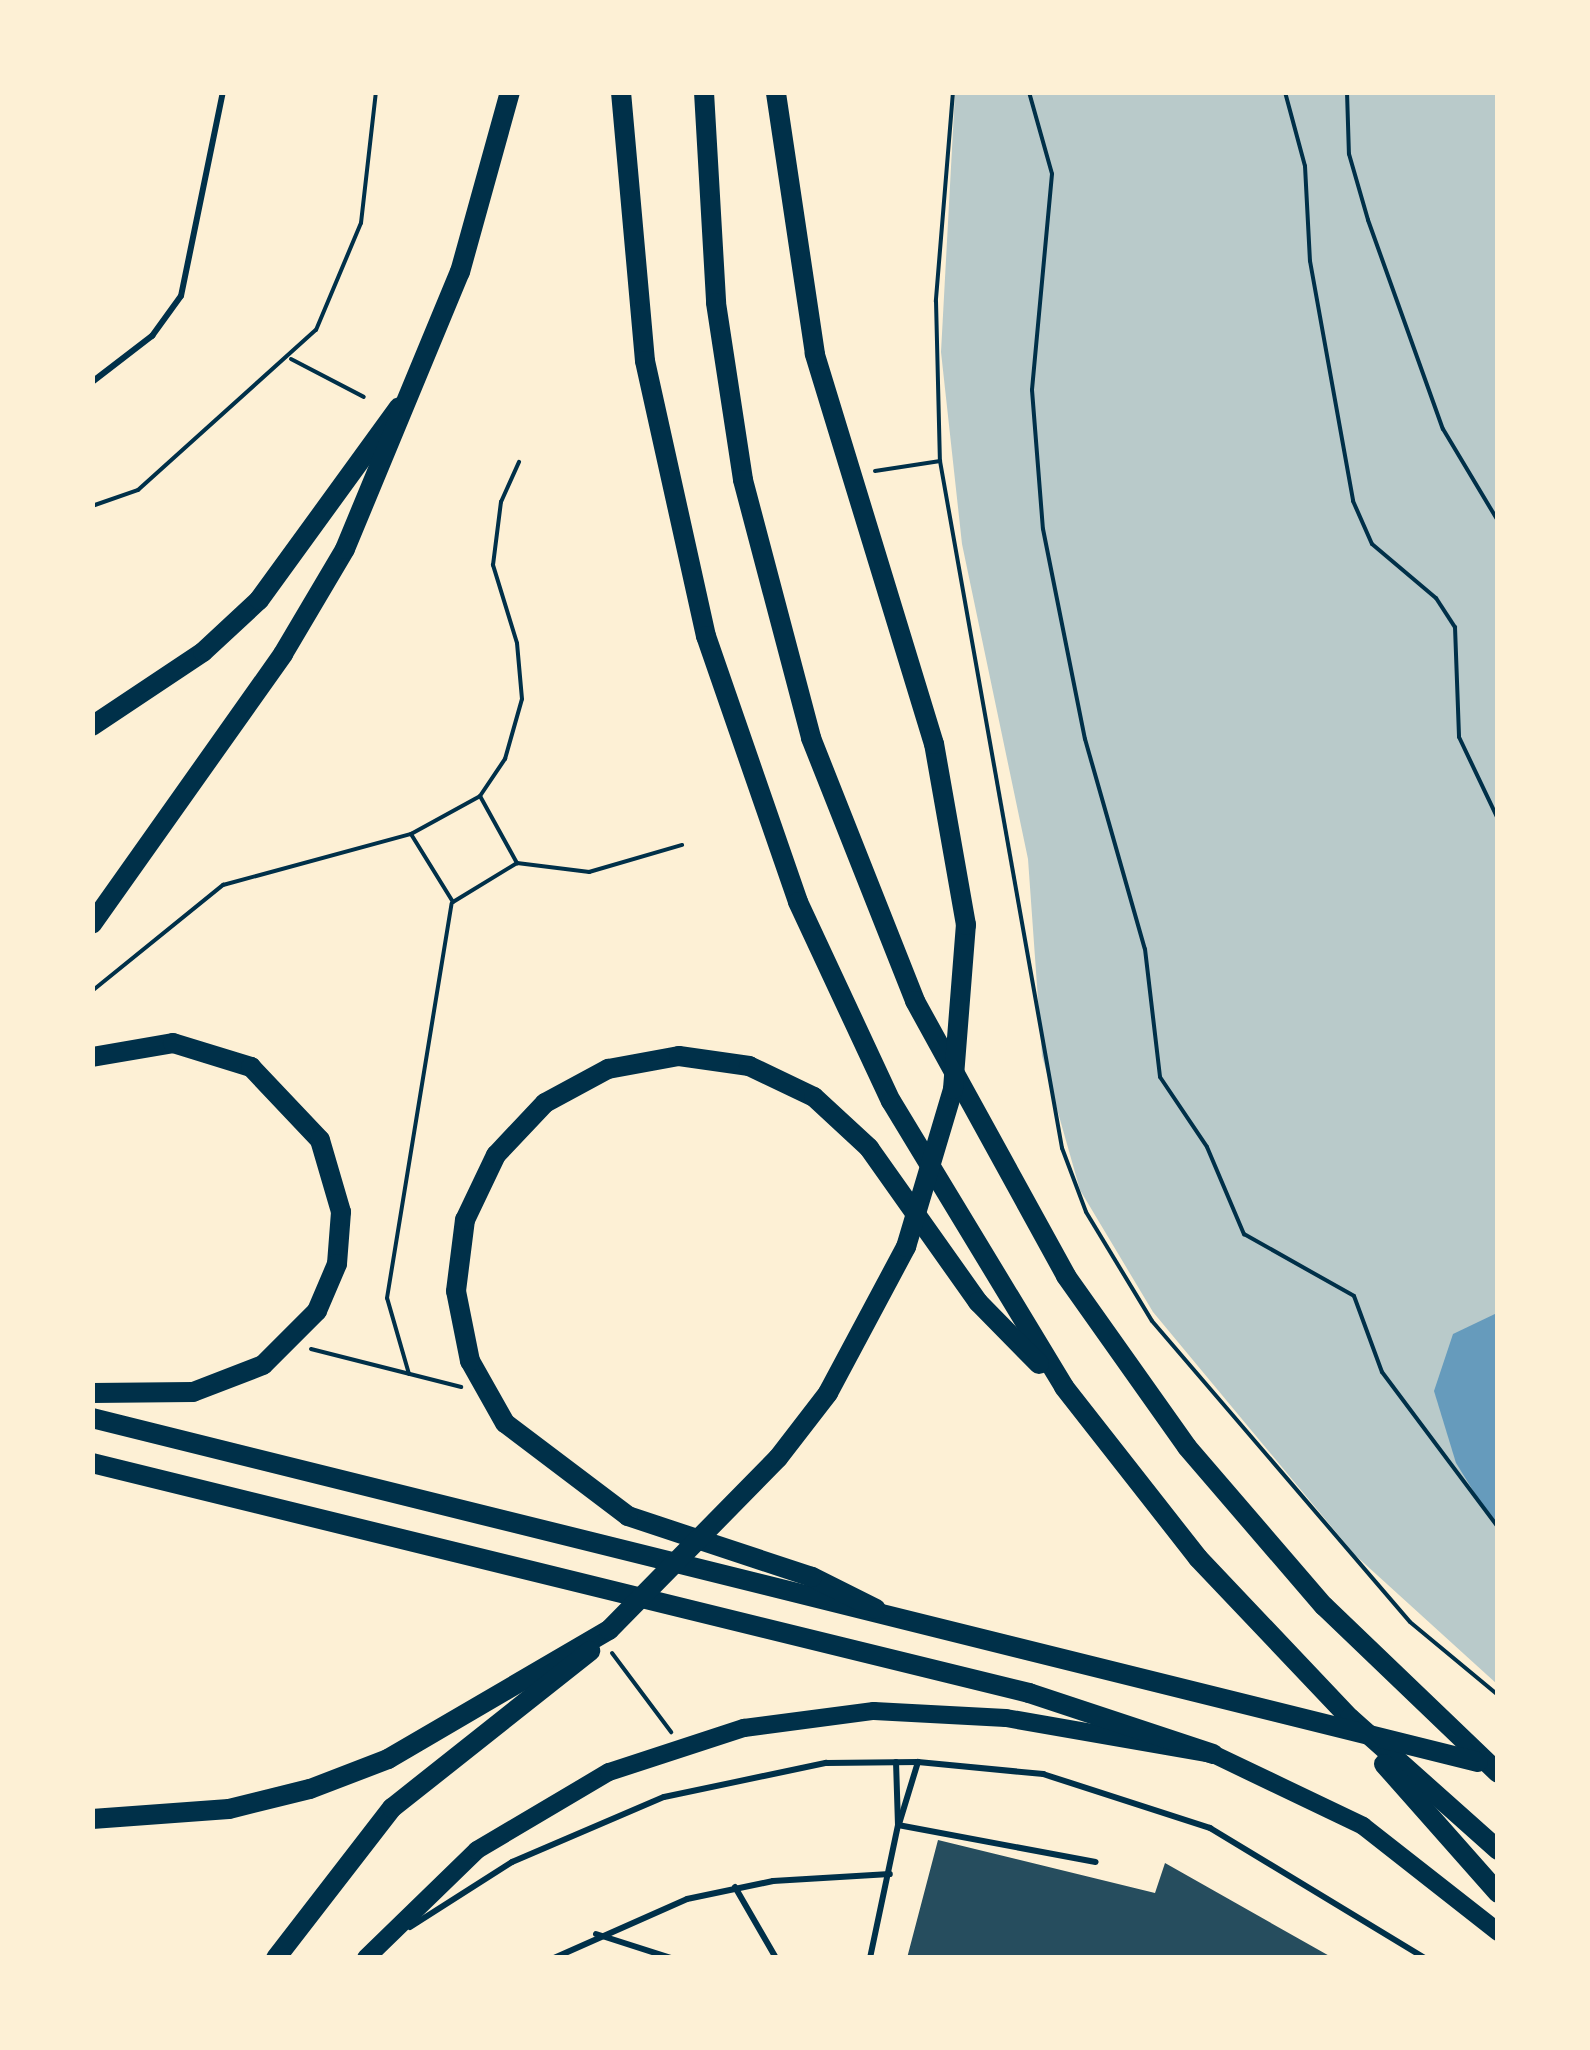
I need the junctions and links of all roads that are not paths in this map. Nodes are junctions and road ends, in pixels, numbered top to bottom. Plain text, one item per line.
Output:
1 (223, 92) edge
2 (510, 92) edge
3 (621, 92) edge
4 (704, 92) edge
5 (776, 92) edge
6 (417, 381) junction
7 (92, 382) edge
8 (92, 726) edge
9 (92, 924) edge
10 (92, 1057) edge
11 (1064, 1387) junction
12 (92, 1393) edge
13 (92, 1418) edge
14 (92, 1463) edge
15 (876, 1608) junction
16 (609, 1630) junction
17 (1350, 1718) junction
18 (1213, 1754) junction
19 (896, 1762) junction
20 (918, 1762) junction
21 (1498, 1770) edge
22 (92, 1819) edge
23 (898, 1825) junction
24 (1498, 1850) edge
25 (1096, 1862) dead end
26 (890, 1874) junction
27 (734, 1887) junction
28 (1498, 1894) edge
29 (1498, 1932) edge
30 (595, 1934) junction
31 (367, 1957) edge
32 (276, 1958) edge
33 (554, 1958) edge
34 (671, 1958) edge
35 (776, 1958) edge
36 (870, 1958) edge
37 (1425, 1958) edge

1 - 7 lane
2 - 6 highway
3 - 11 highway
4 - 21 highway
5 - 16 highway
6 - 8 highway
6 - 9 highway
10 - 12 highway
11 - 15 highway
11 - 17 highway
13 - 15 highway
14 - 18 highway
15 - 21 highway
16 - 22 highway
16 - 32 highway
17 - 24 highway
17 - 28 highway
18 - 29 main road
18 - 31 main road
19 - 20 lane
19 - 23 lane
19 - 31 lane
20 - 23 lane
20 - 37 lane
23 - 25 lane
23 - 26 lane
26 - 27 lane
26 - 36 lane
27 - 30 lane
27 - 35 lane
30 - 33 lane
30 - 34 lane

